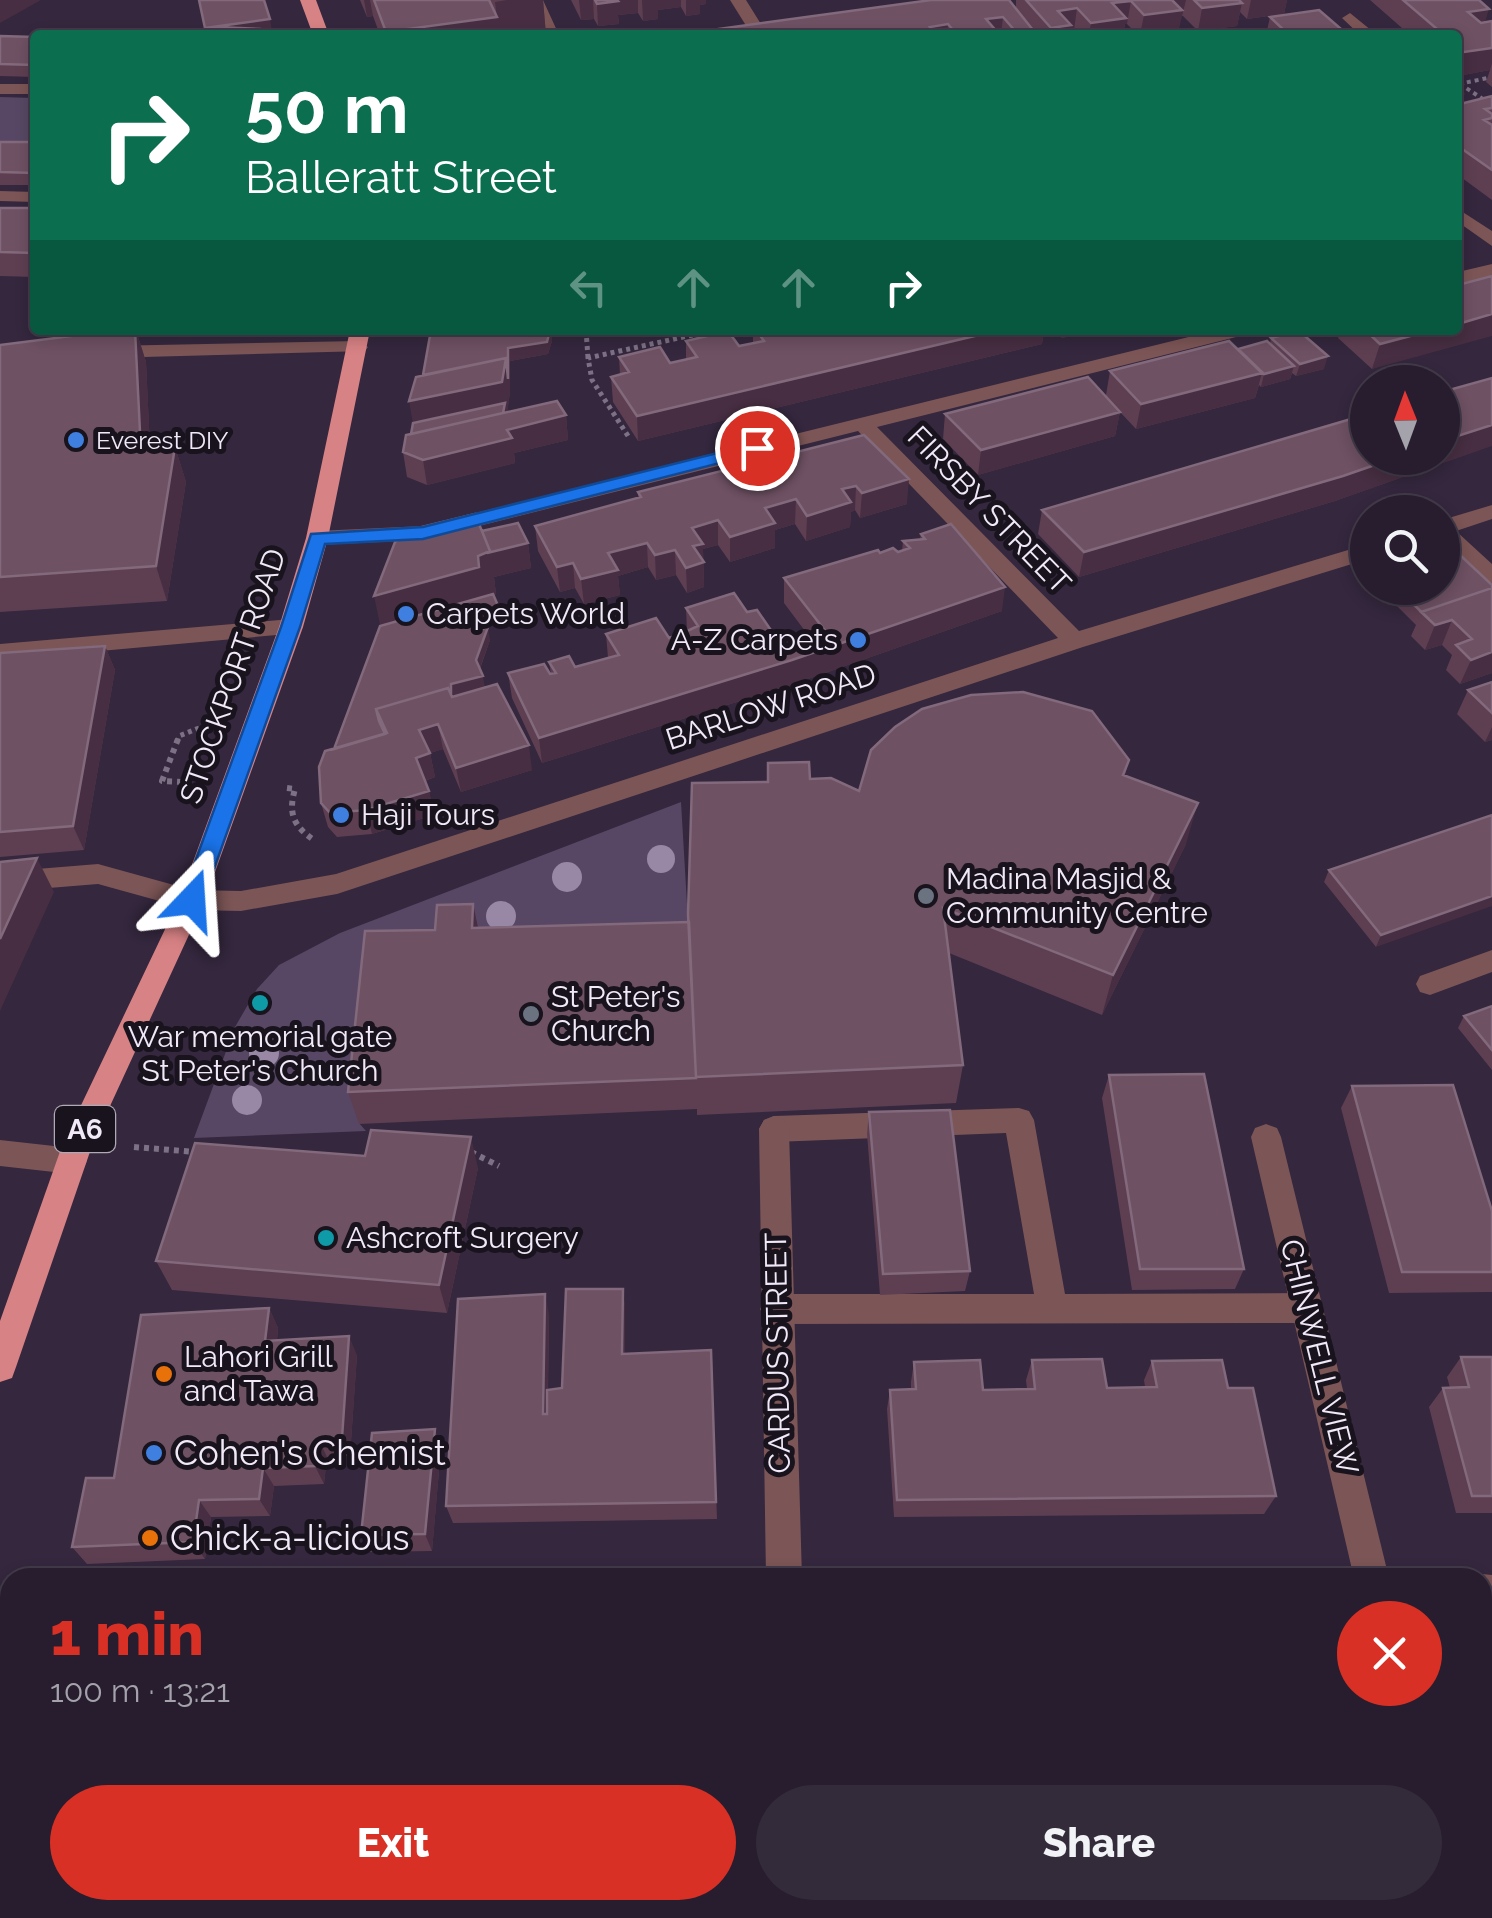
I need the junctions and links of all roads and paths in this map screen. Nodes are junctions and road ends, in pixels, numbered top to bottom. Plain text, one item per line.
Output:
1 (308, 0) edge
2 (535, 0) edge
3 (738, 0) edge
4 (1350, 18) dead end
5 (776, 26) edge
6 (319, 30) edge
7 (548, 30) edge
8 (1363, 30) edge
9 (1492, 78) edge
10 (1462, 83) edge
11 (1462, 86) edge
12 (0, 89) edge
13 (30, 89) edge
14 (1492, 105) edge
15 (0, 196) edge
16 (30, 197) edge
17 (1462, 217) edge
18 (1492, 240) edge
19 (1492, 270) edge
20 (1462, 277) edge
21 (586, 335) edge
22 (692, 335) edge
23 (1220, 335) edge
24 (359, 339) edge
25 (80, 352) edge
26 (588, 358) junction
27 (861, 422) junction
28 (653, 475) junction
29 (1492, 512) edge
30 (1460, 524) edge
31 (317, 538) junction
32 (1460, 547) edge
33 (1350, 557) edge
34 (1492, 576) edge
35 (291, 627) junction
36 (1074, 641) junction
37 (0, 652) edge
38 (208, 724) dead end
39 (162, 781) dead end
40 (0, 882) edge
41 (192, 900) junction
42 (1492, 960) edge
43 (1430, 984) dead end
44 (1266, 1137) dead end
45 (75, 1152) junction
46 (0, 1153) edge
47 (216, 1153) edge
48 (454, 1153) edge
49 (499, 1166) dead end
50 (1052, 1308) junction
51 (1307, 1308) junction
52 (776, 1309) junction
53 (0, 1367) edge
54 (784, 1568) edge
55 (1370, 1568) edge

1 - 6 highway
2 - 7 street
3 - 5 street
4 - 8 street
9 - 10 path
11 - 14 path
12 - 13 street
15 - 16 street
17 - 18 street
19 - 20 street
21 - 26 path
22 - 26 path
23 - 27 street
24 - 25 street
24 - 31 highway, STOCKPORT ROAD / A6
26 - 28 path
27 - 28 street
27 - 36 street, FIRSBY STREET
28 - 31 street
29 - 30 street
31 - 35 highway, STOCKPORT ROAD / A6
32 - 34 street
33 - 36 street, BARLOW ROAD
35 - 37 street
35 - 41 highway, STOCKPORT ROAD / A6
36 - 41 street, BARLOW ROAD
38 - 39 path
40 - 41 street, BARLOW ROAD
41 - 45 highway, STOCKPORT ROAD / A6
42 - 43 street
44 - 51 street, CHINWELL VIEW
45 - 46 street
45 - 47 path
45 - 53 highway, STOCKPORT ROAD / A6
48 - 49 path
50 - 51 street
50 - 52 street
50 - 52 street, CARDUS STREET
51 - 55 street, CHINWELL VIEW
52 - 54 street, CARDUS STREET

